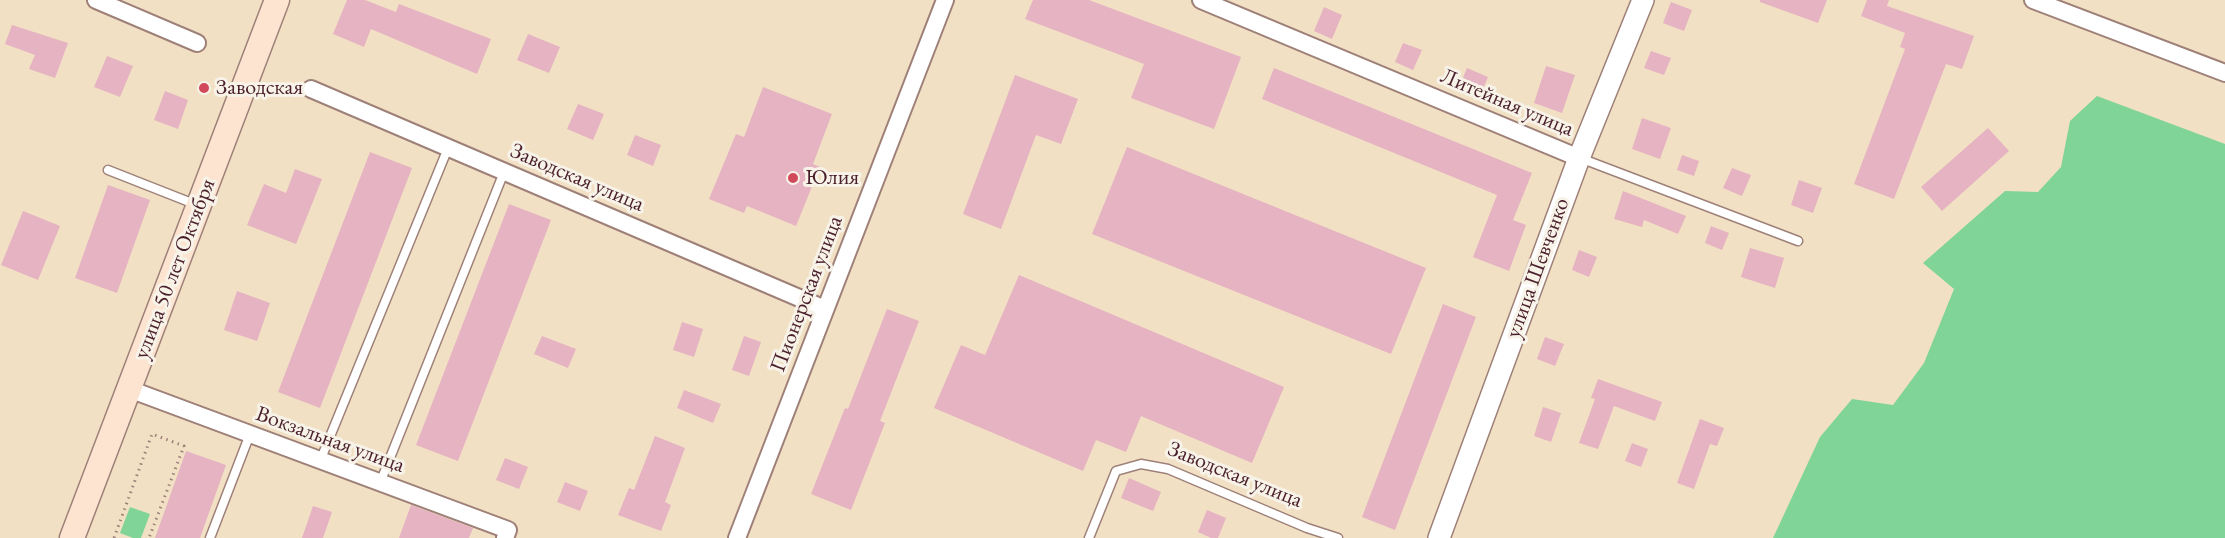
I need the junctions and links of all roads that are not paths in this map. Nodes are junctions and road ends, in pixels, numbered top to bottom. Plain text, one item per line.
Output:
1 (96, 0) edge
2 (277, 0) edge
3 (945, 0) edge
4 (1201, 0) edge
5 (1643, 0) edge
6 (2033, 0) edge
7 (197, 43) dead end
8 (2225, 73) edge
9 (311, 89) dead end
10 (448, 147) junction
11 (1579, 158) junction
12 (108, 170) dead end
13 (504, 172) junction
14 (199, 206) junction
15 (1798, 241) dead end
16 (825, 309) junction
17 (129, 389) junction
18 (250, 434) junction
19 (320, 460) junction
20 (380, 483) junction
21 (72, 538) edge
22 (210, 538) edge
23 (505, 538) edge
24 (737, 538) edge
25 (1089, 538) edge
26 (1338, 538) edge
27 (1438, 538) edge

1 - 7 street
2 - 14 main road, улица 50 лет Октября
3 - 16 street, Пионерская улица
4 - 11 street, Литейная улица
5 - 11 street, улица Шевченко
6 - 8 street
9 - 10 street, Заводская улица
10 - 13 street, Заводская улица
10 - 19 lane
11 - 15 lane, Литейная улица
11 - 27 street, улица Шевченко
12 - 14 lane
13 - 16 street, Заводская улица
13 - 20 lane
14 - 17 main road, улица 50 лет Октября
16 - 24 street, Пионерская улица
17 - 18 street, Вокзальная улица
17 - 21 main road, улица 50 лет Октября
18 - 19 street, Вокзальная улица
18 - 22 lane
19 - 20 street, Вокзальная улица
20 - 23 street, Вокзальная улица
25 - 26 lane, Заводская улица

